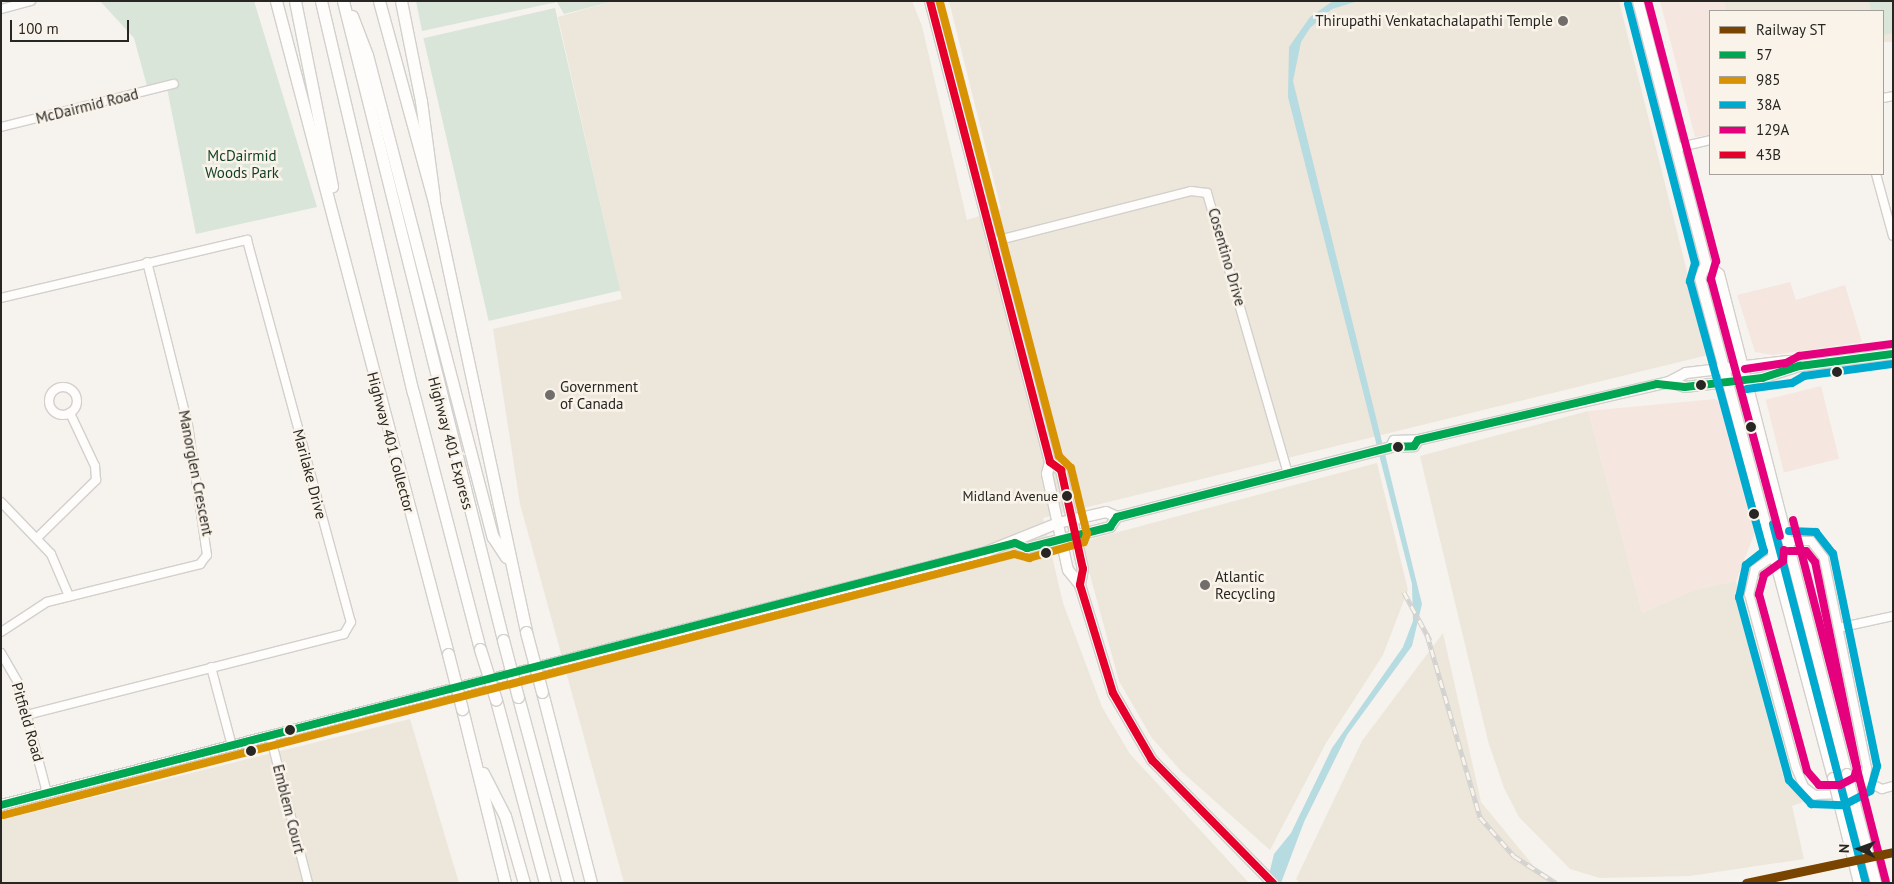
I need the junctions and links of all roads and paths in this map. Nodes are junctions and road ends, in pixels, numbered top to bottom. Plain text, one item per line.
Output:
1 (31, 1) edge
2 (276, 1) edge
3 (295, 1) edge
4 (321, 1) edge
5 (345, 1) edge
6 (378, 1) edge
7 (401, 1) edge
8 (930, 1) edge
9 (1638, 1) edge
10 (1, 9) edge
11 (174, 84) dead end
12 (1, 127) edge
13 (1709, 140) edge
14 (1676, 148) junction
15 (1876, 175) edge
16 (434, 202) junction
17 (1893, 236) edge
18 (995, 241) junction
19 (146, 262) junction
20 (1706, 264) junction
21 (1, 298) edge
22 (367, 351) junction
23 (1893, 354) edge
24 (1742, 364) junction
25 (1725, 366) junction
26 (1800, 366) junction
27 (1746, 379) junction
28 (1729, 381) junction
29 (1669, 382) junction
30 (70, 413) dead end
31 (1050, 462) junction
32 (1288, 474) junction
33 (1, 502) edge
34 (1117, 517) junction
35 (1073, 520) junction
36 (1058, 523) junction
37 (1076, 535) junction
38 (37, 538) junction
39 (1062, 538) junction
40 (1789, 541) junction
41 (1016, 543) junction
42 (1775, 555) junction
43 (510, 563) junction
44 (1080, 585) junction
45 (69, 596) junction
46 (1893, 616) edge
47 (1838, 628) junction
48 (1, 632) edge
49 (1, 653) edge
50 (211, 667) junction
51 (26, 715) junction
52 (270, 736) junction
53 (232, 746) junction
54 (474, 756) junction
55 (1865, 782) junction
56 (1893, 786) edge
57 (47, 793) junction
58 (1, 805) edge
59 (1269, 879) edge
60 (308, 883) edge
61 (505, 883) edge
62 (524, 883) edge
63 (545, 883) edge
64 (568, 883) edge
65 (591, 883) edge
66 (1859, 883) edge
67 (1876, 883) edge

1 - 10 street
2 - 22 highway, Highway 401 Collector
3 - 22 highway
4 - 63 highway, Highway 401 Express, bridge
5 - 43 highway
5 - 64 highway, Highway 401 Express, bridge
6 - 16 highway
7 - 16 highway
8 - 18 main road
9 - 14 main road
11 - 12 street, McDairmid Road
13 - 14 street
14 - 20 main road
15 - 17 street
16 - 43 highway
18 - 31 main road
18 - 32 street, Cosentino Drive
19 - 21 street, Marilake Drive
19 - 45 street, Manorglen Crescent
19 - 50 street, Marilake Drive
20 - 24 main road
20 - 25 main road
22 - 54 highway, Highway 401 Collector, bridge
23 - 26 main road
24 - 25 main road
24 - 26 main road
24 - 27 main road
25 - 28 main road
25 - 29 main road
26 - 27 main road
27 - 28 main road
27 - 40 main road
28 - 29 main road
28 - 42 main road
29 - 32 main road
30 - 38 street
31 - 35 main road
31 - 36 main road
32 - 34 main road
33 - 38 street
34 - 35 main road
34 - 37 main road
35 - 36 main road
35 - 37 main road
36 - 39 main road
36 - 41 main road
37 - 39 main road
37 - 44 main road
38 - 45 street
39 - 41 main road
39 - 44 main road
40 - 47 street
40 - 67 main road, bridge
41 - 52 main road
42 - 55 street
42 - 66 main road, bridge
43 - 65 highway, bridge
44 - 59 main road
45 - 48 street, Manorglen Crescent
46 - 47 street
47 - 55 street
49 - 51 street, Pitfield Road
50 - 51 street, Marilake Drive
50 - 53 street
51 - 57 street, Pitfield Road
52 - 53 main road
52 - 60 street, Emblem Court
53 - 57 main road
54 - 61 highway, Highway 401 Collector
54 - 62 highway
55 - 56 street
57 - 58 main road

